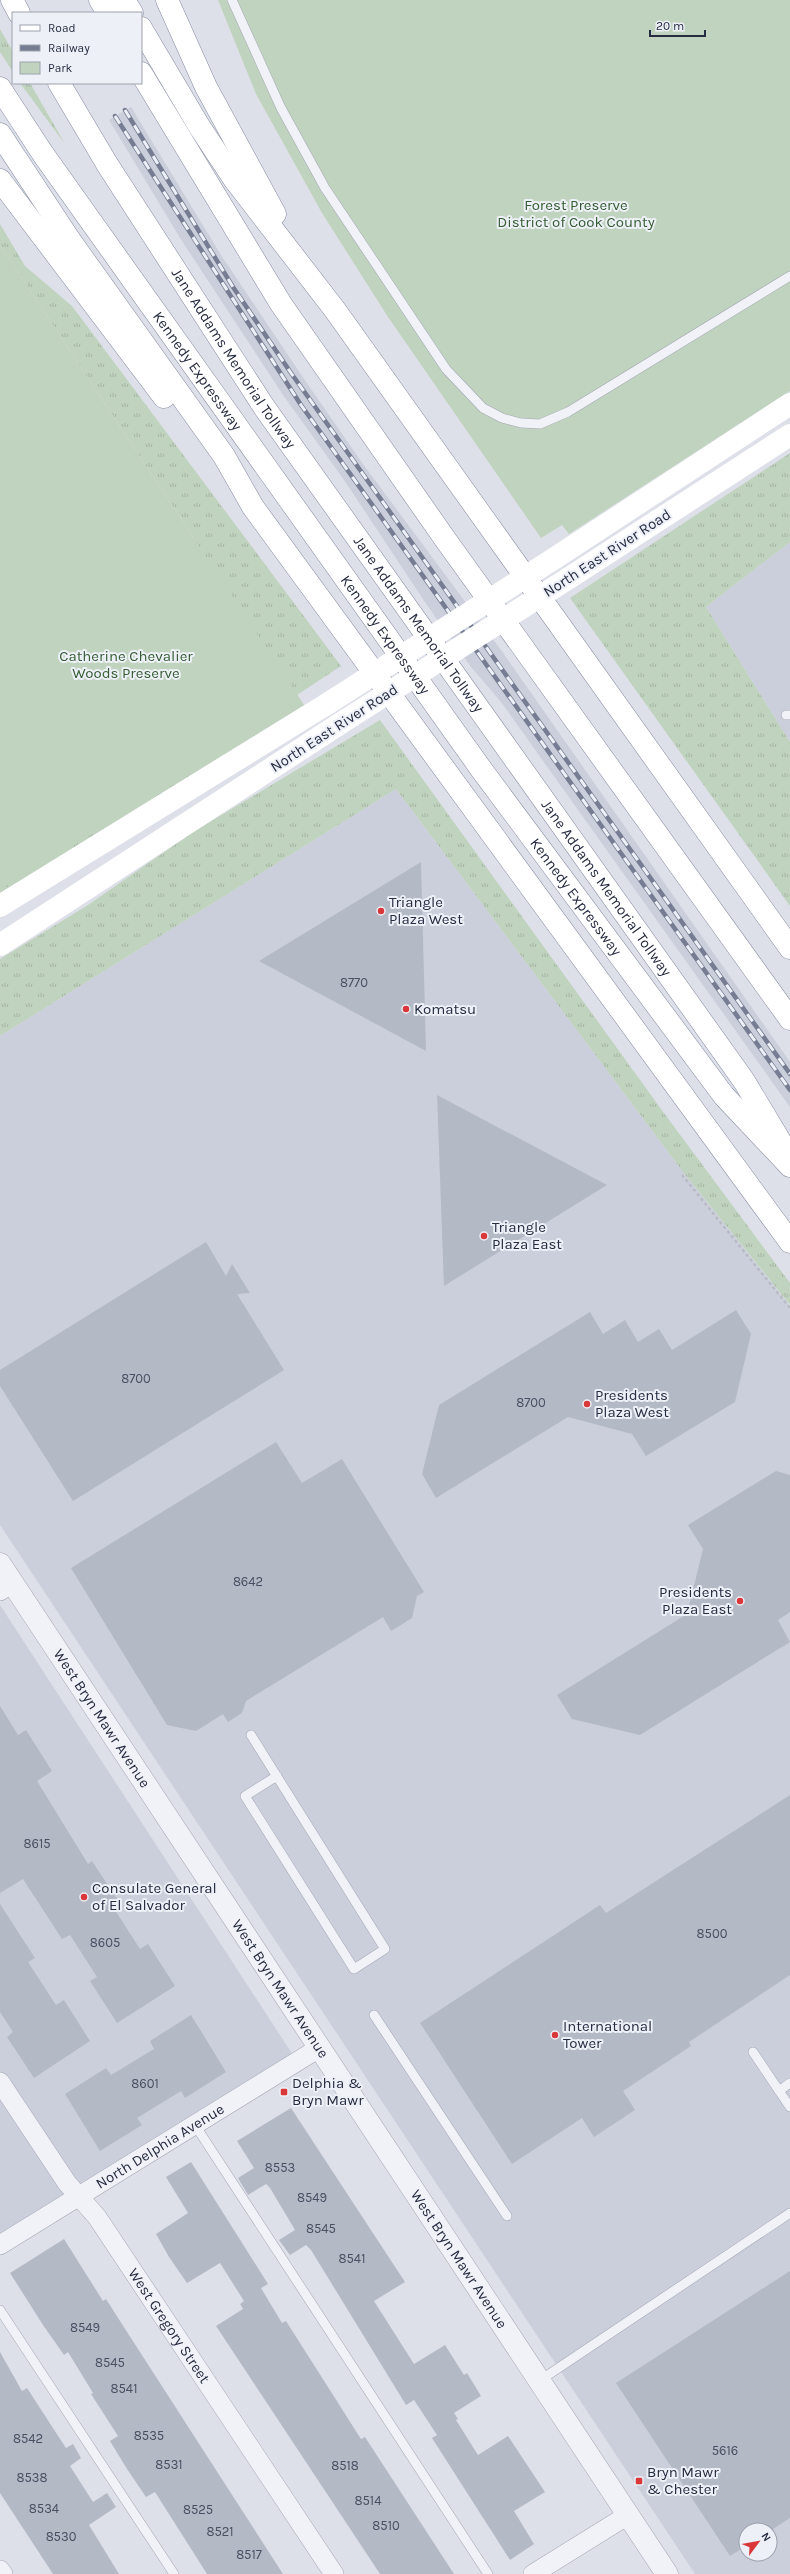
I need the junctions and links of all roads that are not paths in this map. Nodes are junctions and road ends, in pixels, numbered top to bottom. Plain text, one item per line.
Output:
1 (12, 0) edge
2 (100, 0) edge
3 (124, 0) edge
4 (167, 0) edge
5 (232, 0) edge
6 (18, 12) edge
7 (107, 12) edge
8 (131, 12) edge
9 (142, 30) edge
10 (142, 75) edge
11 (60, 84) edge
12 (0, 88) edge
13 (0, 134) edge
14 (0, 180) edge
15 (790, 276) edge
16 (335, 310) junction
17 (790, 404) edge
18 (790, 435) edge
19 (253, 506) junction
20 (0, 906) edge
21 (0, 945) edge
22 (790, 948) edge
23 (790, 1019) edge
24 (790, 1157) edge
25 (790, 1166) edge
26 (790, 1242) edge
27 (0, 1564) edge
28 (6, 1587) edge
29 (250, 1735) dead end
30 (277, 1776) junction
31 (374, 2015) dead end
32 (319, 2048) junction
33 (753, 2052) dead end
34 (0, 2082) edge
35 (790, 2083) edge
36 (779, 2091) junction
37 (790, 2107) edge
38 (195, 2125) junction
39 (78, 2196) junction
40 (790, 2213) edge
41 (507, 2216) dead end
42 (0, 2245) edge
43 (0, 2310) edge
44 (539, 2381) junction
45 (628, 2515) junction
46 (0, 2570) edge
47 (3, 2574) edge
48 (174, 2574) edge
49 (334, 2574) edge
50 (488, 2574) edge
51 (533, 2574) edge
52 (667, 2574) edge

1 - 6 main road
2 - 7 main road
3 - 8 main road
4 - 16 main road
5 - 15 lane
9 - 16 main road
10 - 23 main road
11 - 24 main road, Jane Addams Memorial Tollway
12 - 25 main road, Kennedy Expressway
13 - 19 main road
14 - 19 main road
16 - 22 main road
17 - 20 main road, North East River Road, bridge
18 - 21 main road, North East River Road, bridge
19 - 26 main road
27 - 28 street, West Bryn Mawr Avenue
28 - 32 street, West Bryn Mawr Avenue
29 - 30 lane
30 - 30 lane
31 - 41 lane
32 - 38 street, North Delphia Avenue
32 - 44 street, West Bryn Mawr Avenue
33 - 36 lane
34 - 39 street, West Gregory Street
35 - 36 lane
36 - 37 lane
38 - 39 street, North Delphia Avenue
38 - 50 lane
39 - 42 street, North Delphia Avenue
39 - 49 street, West Gregory Street
40 - 44 lane
43 - 48 lane
44 - 45 street, West Bryn Mawr Avenue
45 - 51 street
45 - 52 street, West Bryn Mawr Avenue
46 - 47 street

